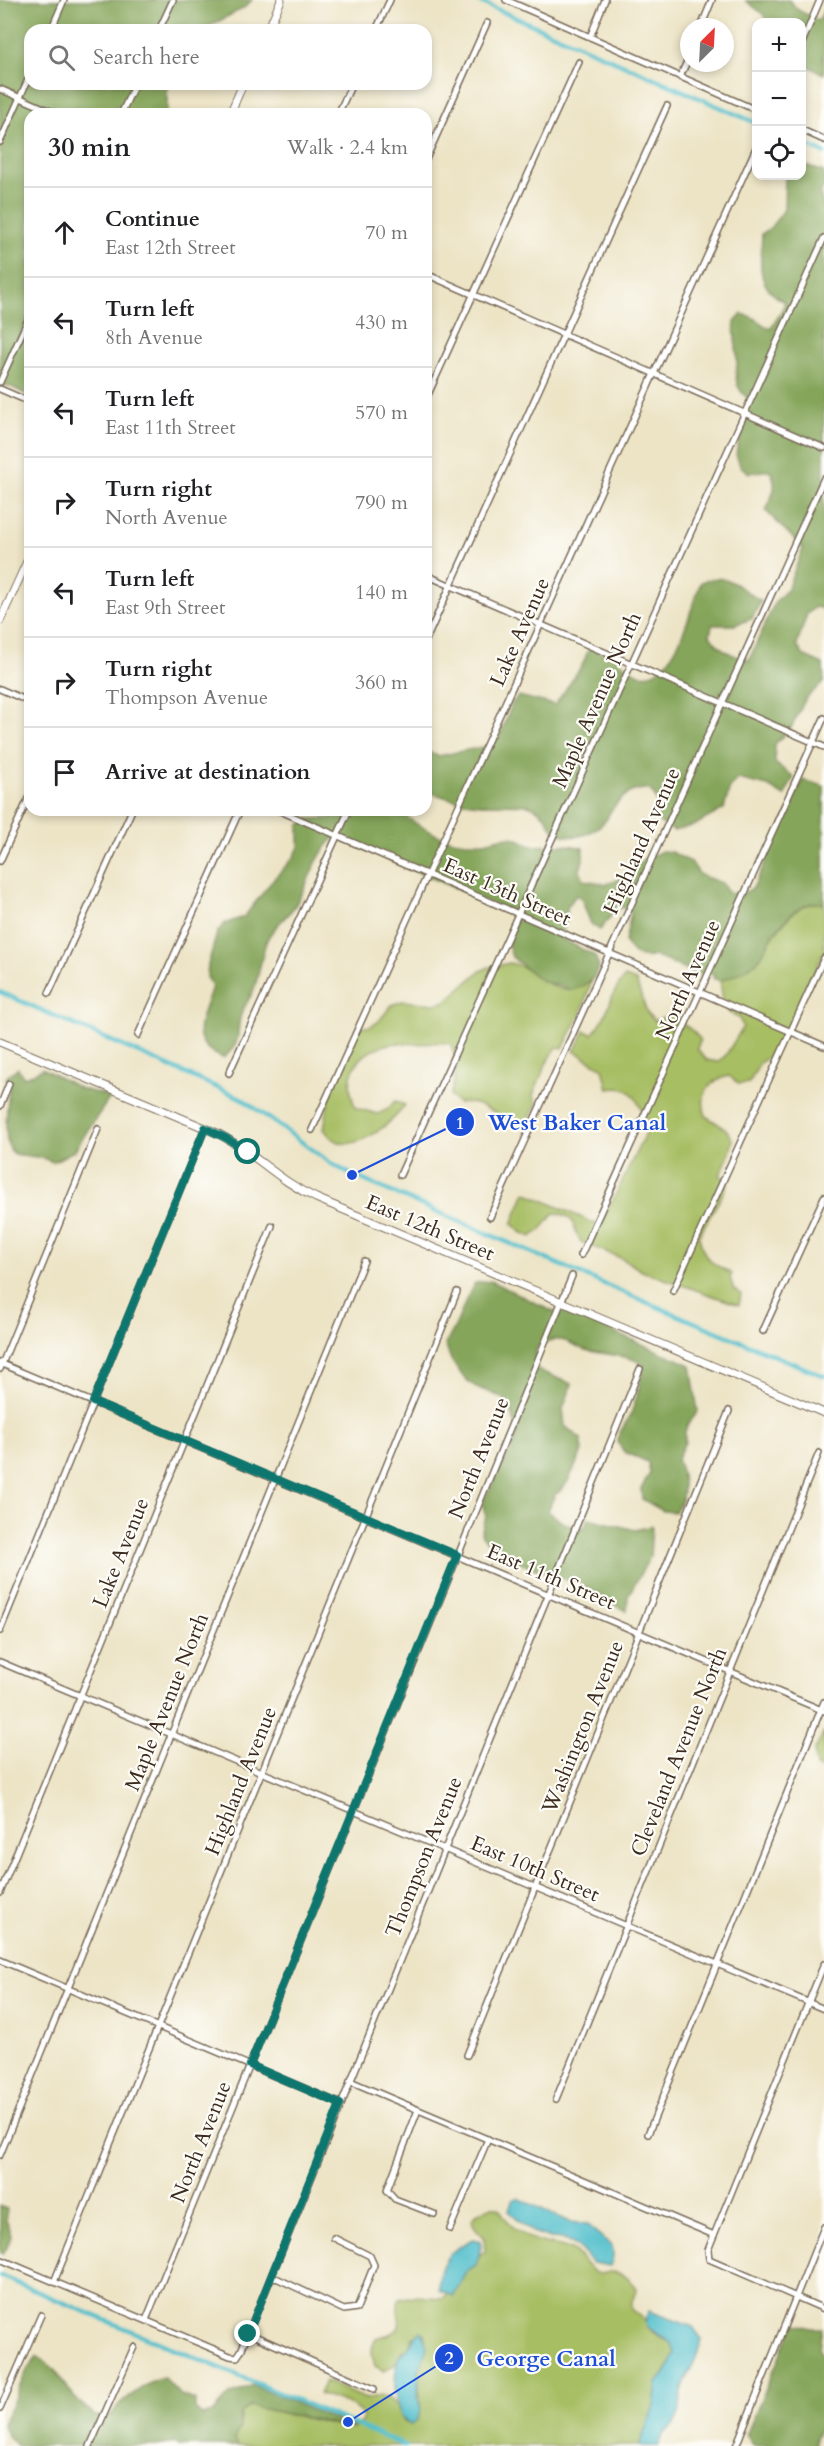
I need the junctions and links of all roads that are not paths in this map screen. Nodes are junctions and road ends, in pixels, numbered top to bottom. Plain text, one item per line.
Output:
1 (64, 0) edge
2 (173, 0) edge
3 (281, 0) edge
4 (390, 0) edge
5 (506, 0) edge
6 (605, 0) edge
7 (712, 0) edge
8 (820, 0) edge
9 (705, 18) edge
10 (488, 22) dead end
11 (54, 24) edge
12 (162, 24) edge
13 (271, 24) edge
14 (379, 24) edge
15 (806, 32) edge
16 (590, 37) junction
17 (579, 62) dead end
18 (682, 72) edge
19 (680, 77) junction
20 (0, 89) edge
21 (24, 89) edge
22 (132, 90) edge
23 (240, 90) edge
24 (349, 90) edge
25 (20, 98) junction
26 (668, 106) dead end
27 (43, 108) edge
28 (124, 108) edge
29 (233, 108) edge
30 (341, 108) edge
31 (752, 108) edge
32 (806, 132) edge
33 (824, 140) edge
34 (0, 142) edge
35 (432, 146) edge
36 (752, 157) edge
37 (824, 238) edge
38 (432, 277) edge
39 (473, 295) junction
40 (24, 328) edge
41 (564, 334) junction
42 (655, 374) junction
43 (0, 382) edge
44 (432, 386) edge
45 (0, 389) edge
46 (24, 399) edge
47 (745, 413) junction
48 (824, 448) edge
49 (824, 478) edge
50 (24, 568) edge
51 (432, 577) edge
52 (451, 585) junction
53 (0, 621) edge
54 (541, 625) junction
55 (432, 627) edge
56 (632, 664) junction
57 (0, 689) edge
58 (24, 699) edge
59 (722, 703) junction
60 (824, 718) edge
61 (813, 742) junction
62 (824, 747) edge
63 (24, 808) edge
64 (129, 816) edge
65 (237, 816) edge
66 (292, 816) edge
67 (346, 816) edge
68 (337, 836) junction
69 (0, 861) edge
70 (428, 875) junction
71 (518, 914) junction
72 (609, 954) junction
73 (824, 958) edge
74 (49, 993) dead end
75 (699, 993) junction
76 (791, 1032) junction
77 (138, 1035) dead end
78 (0, 1042) edge
79 (824, 1046) edge
80 (229, 1073) dead end
81 (9, 1084) dead end
82 (0, 1106) edge
83 (205, 1128) junction
84 (98, 1129) dead end
85 (312, 1130) dead end
86 (400, 1175) dead end
87 (824, 1197) edge
88 (490, 1217) dead end
89 (272, 1226) dead end
90 (581, 1255) dead end
91 (364, 1261) dead end
92 (572, 1276) dead end
93 (673, 1291) dead end
94 (457, 1292) dead end
95 (561, 1301) junction
96 (764, 1331) dead end
97 (1, 1365) edge
98 (640, 1369) dead end
99 (93, 1402) junction
100 (729, 1411) dead end
101 (824, 1413) edge
102 (184, 1441) junction
103 (819, 1453) dead end
104 (276, 1479) junction
105 (366, 1517) junction
106 (457, 1555) junction
107 (548, 1594) junction
108 (0, 1631) edge
109 (639, 1632) junction
110 (0, 1662) edge
111 (730, 1671) junction
112 (80, 1696) junction
113 (824, 1702) edge
114 (823, 1710) edge
115 (171, 1734) junction
116 (263, 1772) junction
117 (354, 1810) junction
118 (445, 1849) junction
119 (536, 1887) junction
120 (0, 1893) edge
121 (627, 1926) junction
122 (0, 1960) edge
123 (718, 1964) junction
124 (824, 1964) edge
125 (68, 1989) junction
126 (808, 2003) junction
127 (824, 2009) edge
128 (159, 2027) junction
129 (467, 2055) dead end
130 (250, 2065) junction
131 (350, 2081) junction
132 (556, 2099) dead end
133 (340, 2104) junction
134 (418, 2110) junction
135 (648, 2134) dead end
136 (488, 2139) junction
137 (0, 2155) edge
138 (434, 2214) dead end
139 (824, 2227) edge
140 (450, 2229) dead end
141 (714, 2235) junction
142 (334, 2238) dead end
143 (0, 2259) edge
144 (272, 2276) junction
145 (54, 2282) junction
146 (795, 2297) junction
147 (824, 2309) edge
148 (41, 2315) dead end
149 (146, 2320) junction
150 (248, 2334) junction
151 (134, 2347) dead end
152 (374, 2390) dead end
153 (0, 2409) edge
154 (90, 2446) edge
155 (736, 2446) edge

1 - 11 street
2 - 12 street
3 - 13 street
4 - 14 street
5 - 16 street
6 - 16 street
7 - 9 street
8 - 15 street
10 - 35 street
16 - 19 street
17 - 39 street
18 - 19 street
19 - 31 street
20 - 25 street
21 - 25 street
22 - 28 street
23 - 29 street
24 - 30 street
25 - 27 street
25 - 34 street
26 - 41 street
32 - 33 street
36 - 42 street, Lake Avenue
37 - 47 street, Maple Avenue North
38 - 39 street
39 - 41 street
39 - 44 street
40 - 43 street
41 - 42 street
41 - 52 street
42 - 47 street
42 - 54 street, Lake Avenue
45 - 46 street
47 - 48 street
47 - 56 street, Maple Avenue North
49 - 59 street, Highland Avenue
50 - 53 street
51 - 52 street
52 - 54 street
52 - 55 street
54 - 56 street
54 - 70 street, Lake Avenue
56 - 59 street
56 - 71 street, Maple Avenue North
57 - 58 street
59 - 61 street
59 - 72 street, Highland Avenue
60 - 61 street, North Avenue
61 - 62 street
61 - 75 street, North Avenue
63 - 69 street
64 - 74 street
65 - 77 street
66 - 68 street, East 13th Street
67 - 68 street
68 - 70 street, East 13th Street
68 - 80 street
70 - 71 street, East 13th Street
70 - 85 street, Lake Avenue
71 - 72 street, East 13th Street
71 - 86 street, Maple Avenue North
72 - 75 street, East 13th Street
72 - 88 street, Highland Avenue
73 - 76 street
75 - 76 street, East 13th Street
75 - 90 street, North Avenue
76 - 79 street, East 13th Street
76 - 93 street
78 - 83 street, East 12th Street
81 - 82 street
83 - 95 street, East 12th Street
83 - 99 street
84 - 97 street
87 - 96 street
89 - 102 street, Lake Avenue
91 - 104 street, Maple Avenue North
92 - 95 street, North Avenue
94 - 105 street, Highland Avenue
95 - 101 street, East 12th Street
95 - 106 street, North Avenue
97 - 99 street, East 11th Street
98 - 107 street, Thompson Avenue
99 - 102 street, East 11th Street
99 - 108 street
100 - 109 street, Washington Avenue
102 - 104 street, East 11th Street
102 - 112 street, Lake Avenue
103 - 111 street, Cleveland Avenue North
104 - 105 street, East 11th Street
104 - 115 street, Maple Avenue North
105 - 106 street, East 11th Street
105 - 116 street, Highland Avenue
106 - 107 street, East 11th Street
106 - 117 street, North Avenue
107 - 109 street, East 11th Street
107 - 118 street, Thompson Avenue
109 - 111 street, East 11th Street
109 - 119 street, Washington Avenue
110 - 112 street, East 10th Street
111 - 114 street, East 11th Street
111 - 121 street, Cleveland Avenue North
112 - 115 street, East 10th Street
112 - 120 street, Lake Avenue
113 - 114 street
114 - 123 street
115 - 116 street, East 10th Street
115 - 125 street, Maple Avenue North
116 - 117 street, East 10th Street
116 - 128 street, Highland Avenue
117 - 118 street, East 10th Street
117 - 130 street, North Avenue
118 - 119 street, East 10th Street
118 - 131 street, Thompson Avenue
119 - 121 street, East 10th Street
119 - 129 street, Washington Avenue
121 - 123 street, East 10th Street
121 - 132 street, Cleveland Avenue North
122 - 125 street
123 - 126 street, East 10th Street
123 - 135 street
124 - 126 street
125 - 128 street
125 - 137 street, Maple Avenue North
126 - 127 street, East 10th Street
126 - 141 street
128 - 130 street
128 - 145 street, Highland Avenue
130 - 133 street
130 - 149 street, North Avenue
131 - 133 street, Thompson Avenue
131 - 134 street
133 - 144 street, Thompson Avenue
134 - 136 street
134 - 138 street
136 - 140 street
136 - 141 street
139 - 146 street
141 - 146 street
142 - 144 street
143 - 145 street
144 - 150 street, Thompson Avenue
145 - 149 street
146 - 147 street
146 - 155 street
148 - 153 street
149 - 150 street, Thompson Avenue
150 - 152 street
151 - 154 street

